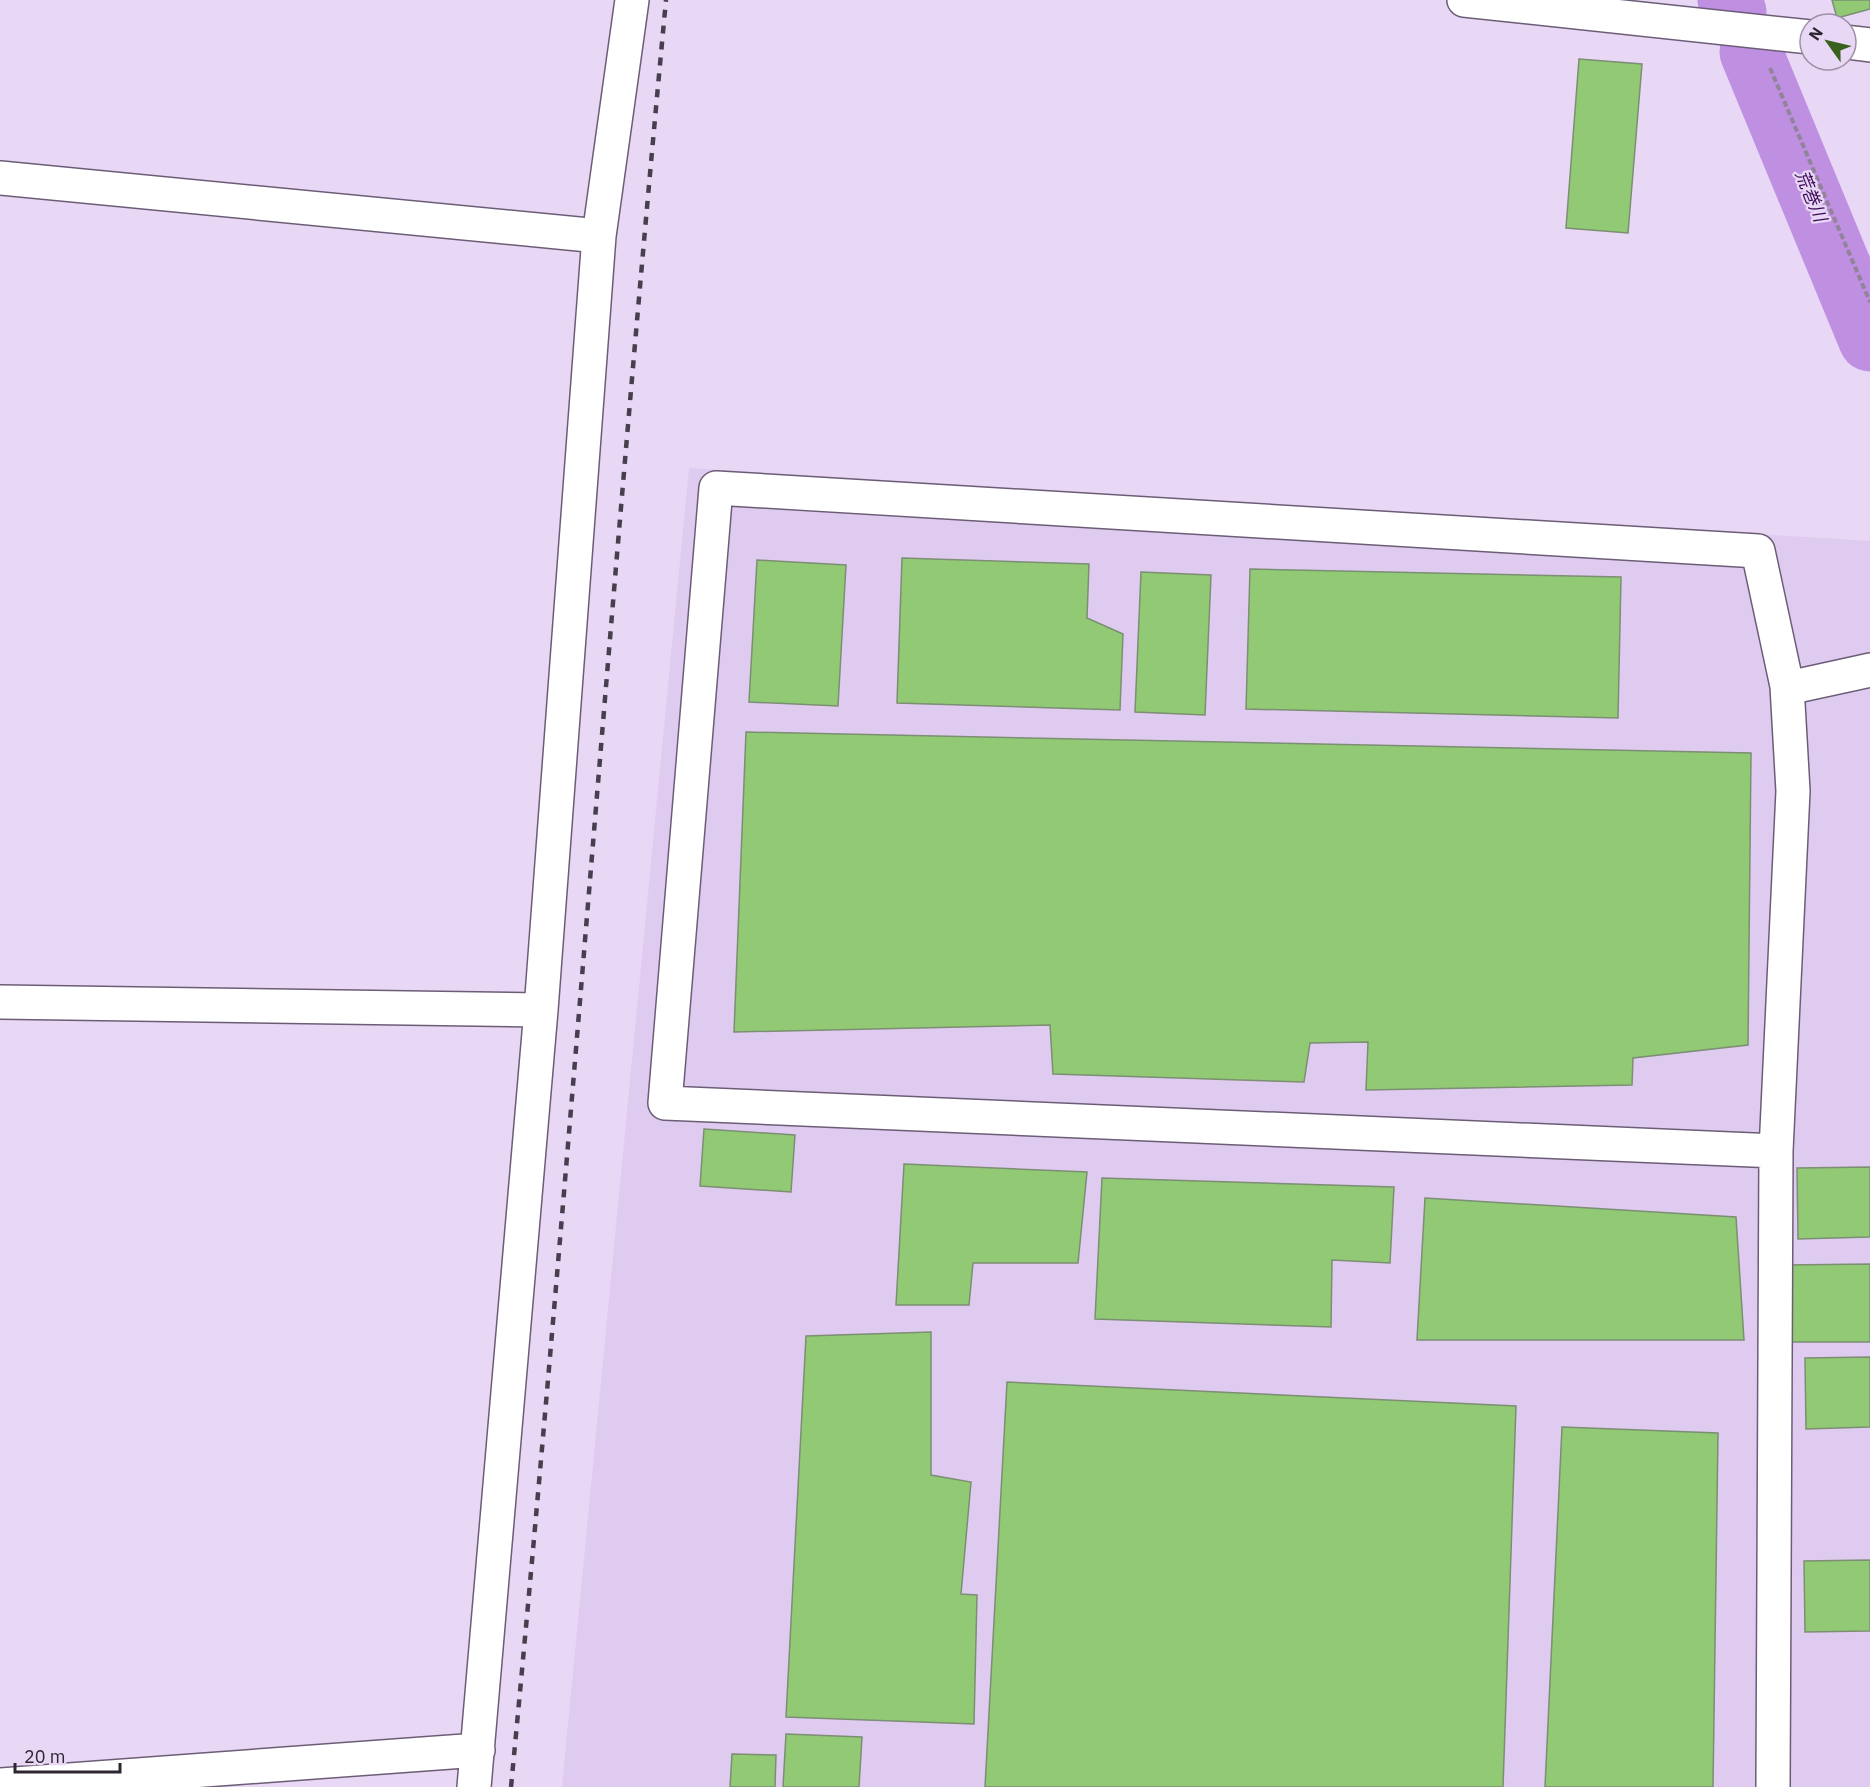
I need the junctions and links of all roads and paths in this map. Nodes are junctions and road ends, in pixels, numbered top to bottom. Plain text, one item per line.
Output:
1 (632, 0) edge
2 (1464, 0) edge
3 (1755, 30) junction
4 (1798, 36) edge
5 (0, 178) edge
6 (599, 236) junction
7 (1870, 302) edge
8 (1870, 670) edge
9 (1787, 686) junction
10 (0, 1002) edge
11 (541, 1010) junction
12 (1776, 1151) junction
13 (478, 1750) junction
14 (0, 1785) edge
15 (474, 1787) edge
16 (1773, 1787) edge

1 - 6 street
2 - 3 street
3 - 4 street
3 - 7 path
5 - 6 street
6 - 11 street
8 - 9 street
9 - 12 street
9 - 12 street
10 - 11 street
11 - 13 street
12 - 16 street
13 - 14 street
13 - 15 street

